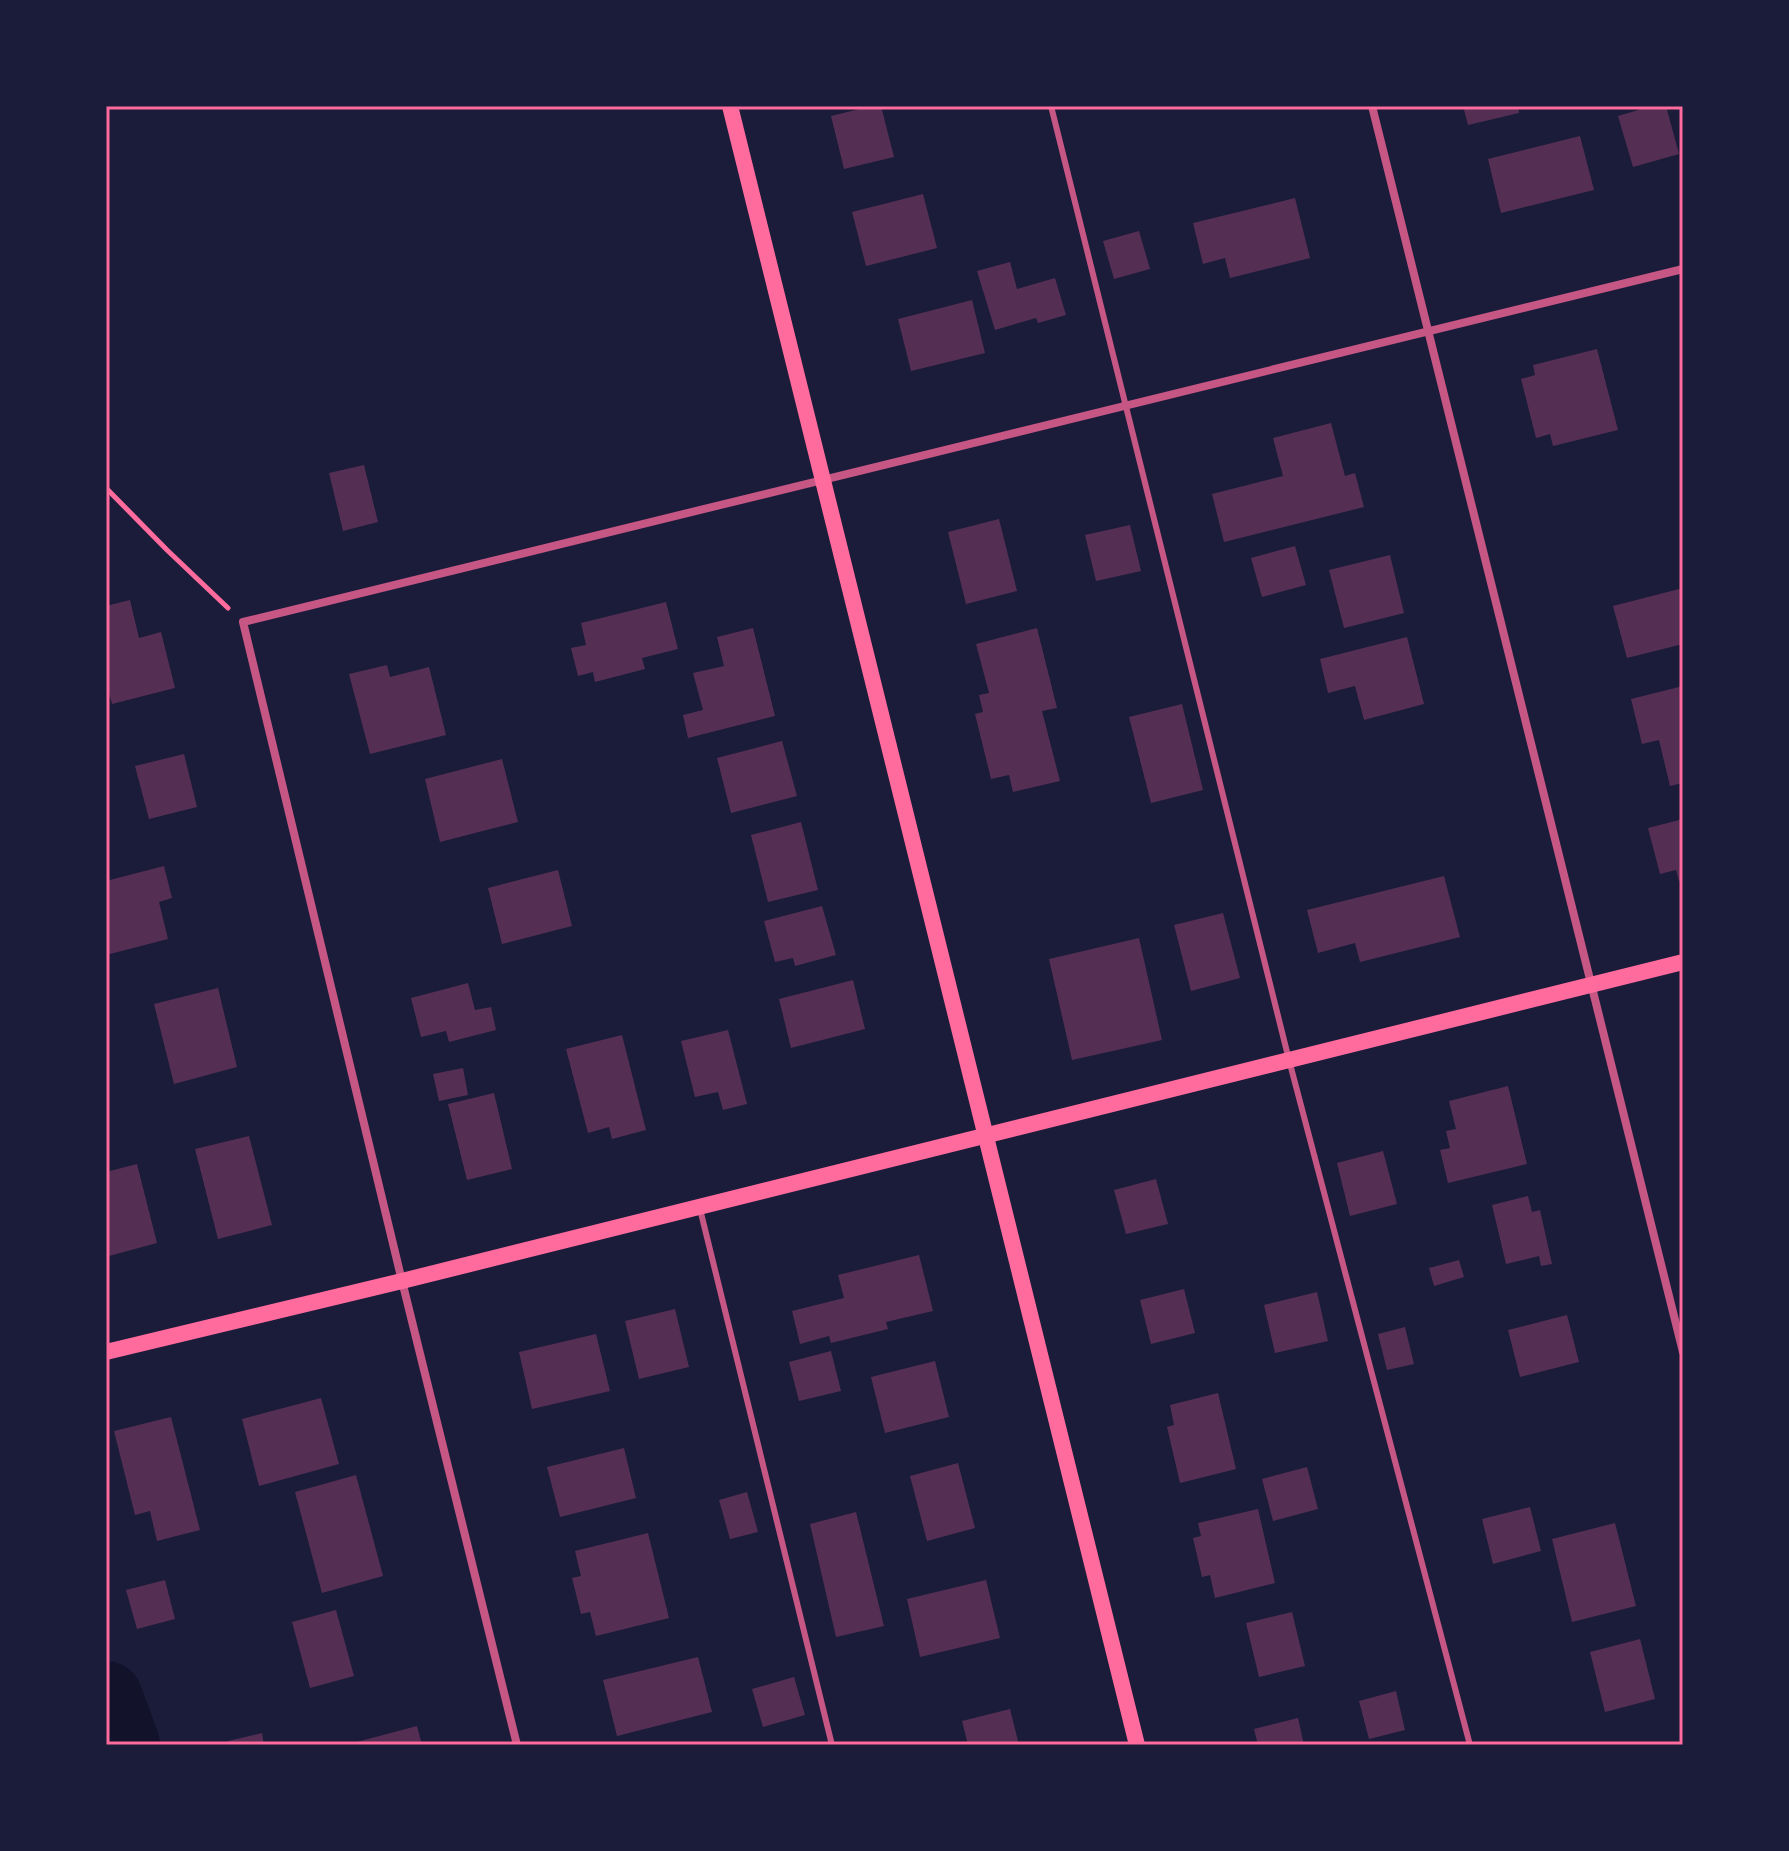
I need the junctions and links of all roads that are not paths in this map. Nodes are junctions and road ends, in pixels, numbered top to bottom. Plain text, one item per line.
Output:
1 (730, 106) edge
2 (1051, 106) edge
3 (1372, 106) edge
4 (1683, 269) edge
5 (1429, 332) junction
6 (1126, 406) junction
7 (822, 480) junction
8 (1683, 962) edge
9 (1592, 985) junction
10 (1289, 1060) junction
11 (985, 1136) junction
12 (700, 1207) junction
13 (402, 1281) junction
14 (106, 1352) edge
15 (1683, 1352) edge
16 (517, 1745) edge
17 (832, 1745) edge
18 (1137, 1745) edge
19 (1470, 1745) edge

1 - 7 main road
2 - 6 lane
3 - 5 street
4 - 5 street
5 - 6 street
5 - 9 street
6 - 7 street
6 - 10 lane
7 - 11 main road
7 - 13 street
8 - 9 main road
9 - 10 main road
9 - 15 street
10 - 11 main road
10 - 19 lane
11 - 12 main road
11 - 18 main road
12 - 13 main road
12 - 17 lane
13 - 14 main road
13 - 16 street

